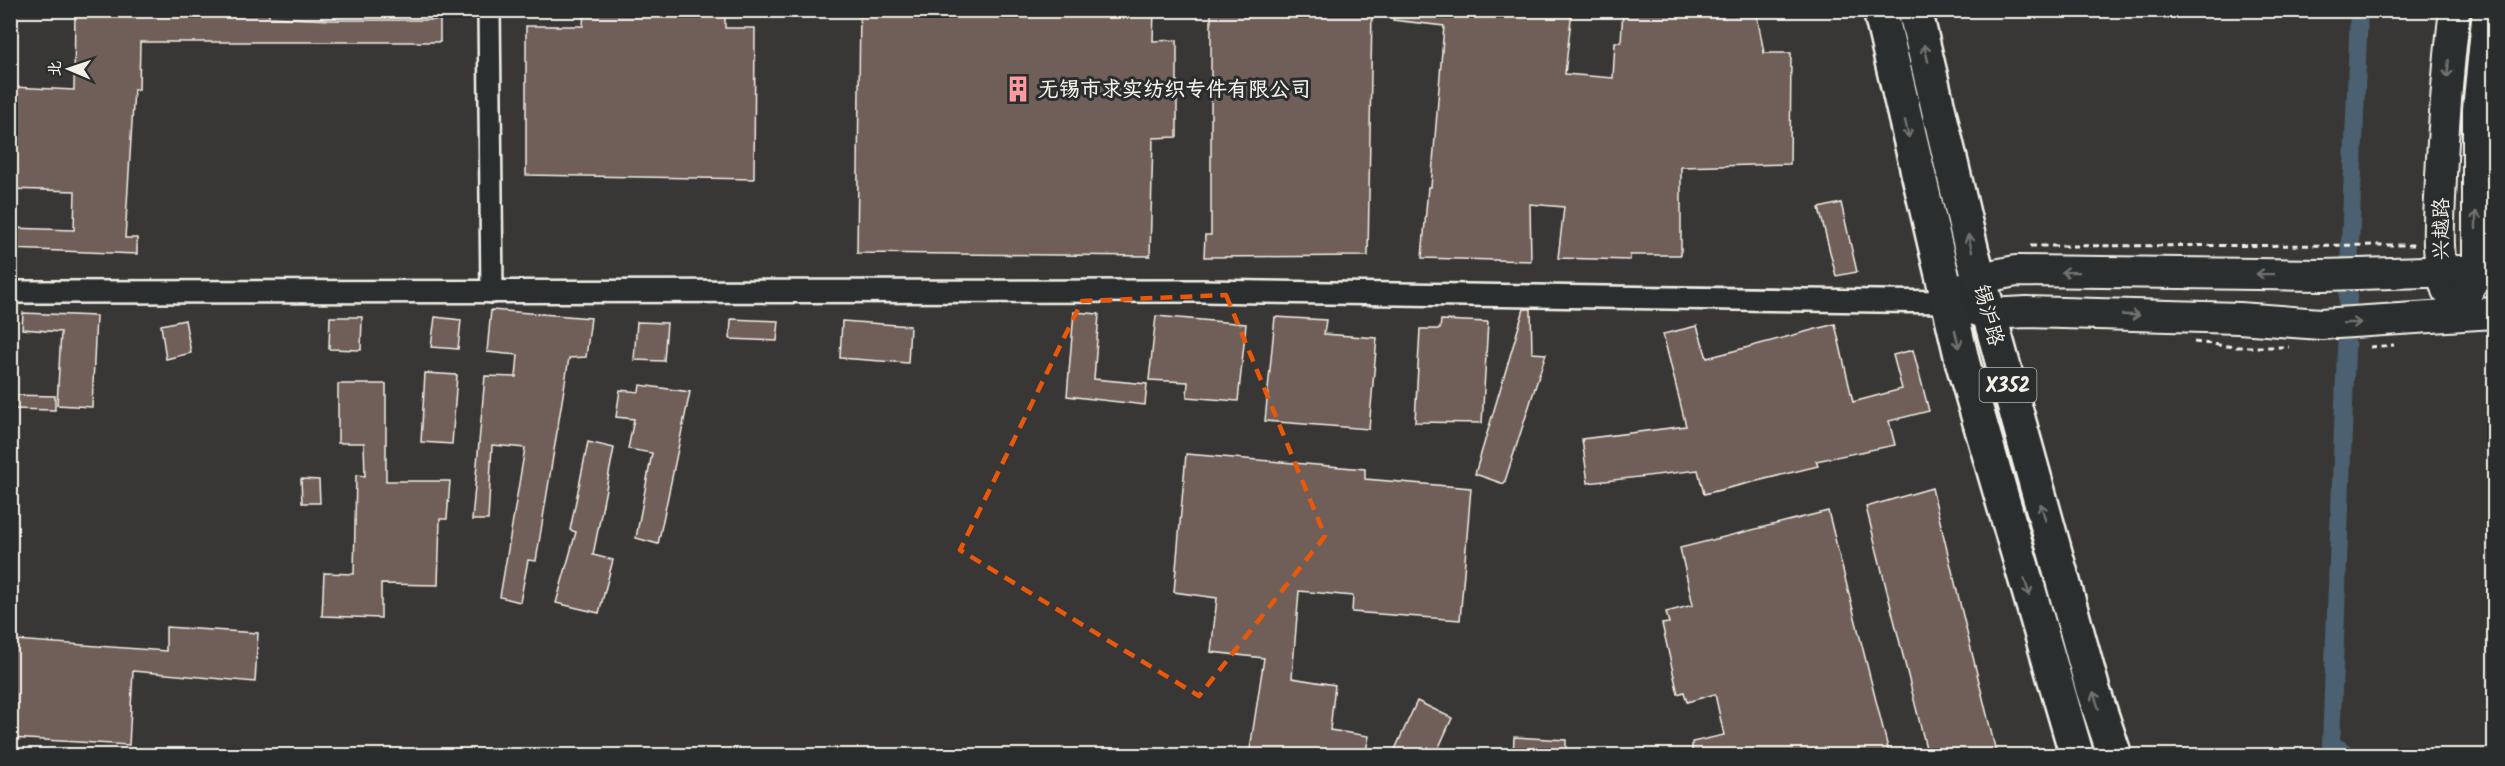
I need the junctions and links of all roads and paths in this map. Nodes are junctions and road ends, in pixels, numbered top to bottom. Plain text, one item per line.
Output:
1 (489, 10) edge
2 (1880, 10) edge
3 (1915, 10) edge
4 (2455, 10) edge
5 (2488, 10) edge
6 (2325, 245) dead end
7 (2384, 259) junction
8 (2486, 270) edge
9 (2440, 271) junction
10 (1978, 278) junction
11 (10, 292) edge
12 (492, 292) junction
13 (1948, 303) junction
14 (2494, 313) edge
15 (1988, 314) junction
16 (2457, 315) junction
17 (2077, 756) edge
18 (2115, 756) edge

1 - 12 street
2 -> 13 main road, 锡沪路 / X352
10 -> 3 main road, 锡沪路 / X352
4 -> 9 main road, 兴越路
8 -> 5 main road, 兴越路
6 - 7 path
7 - 9 main road
7 -> 10 main road
8 - 9 main road
8 - 16 main road, 兴越路
9 - 16 main road, 兴越路
10 - 13 main road
10 - 15 main road, 锡沪路 / X352
11 - 12 street
12 - 13 street
13 - 15 main road
13 -> 17 main road, 锡沪路 / X352
14 - 16 main road
15 -> 16 main road
18 -> 15 main road, 锡沪路 / X352

